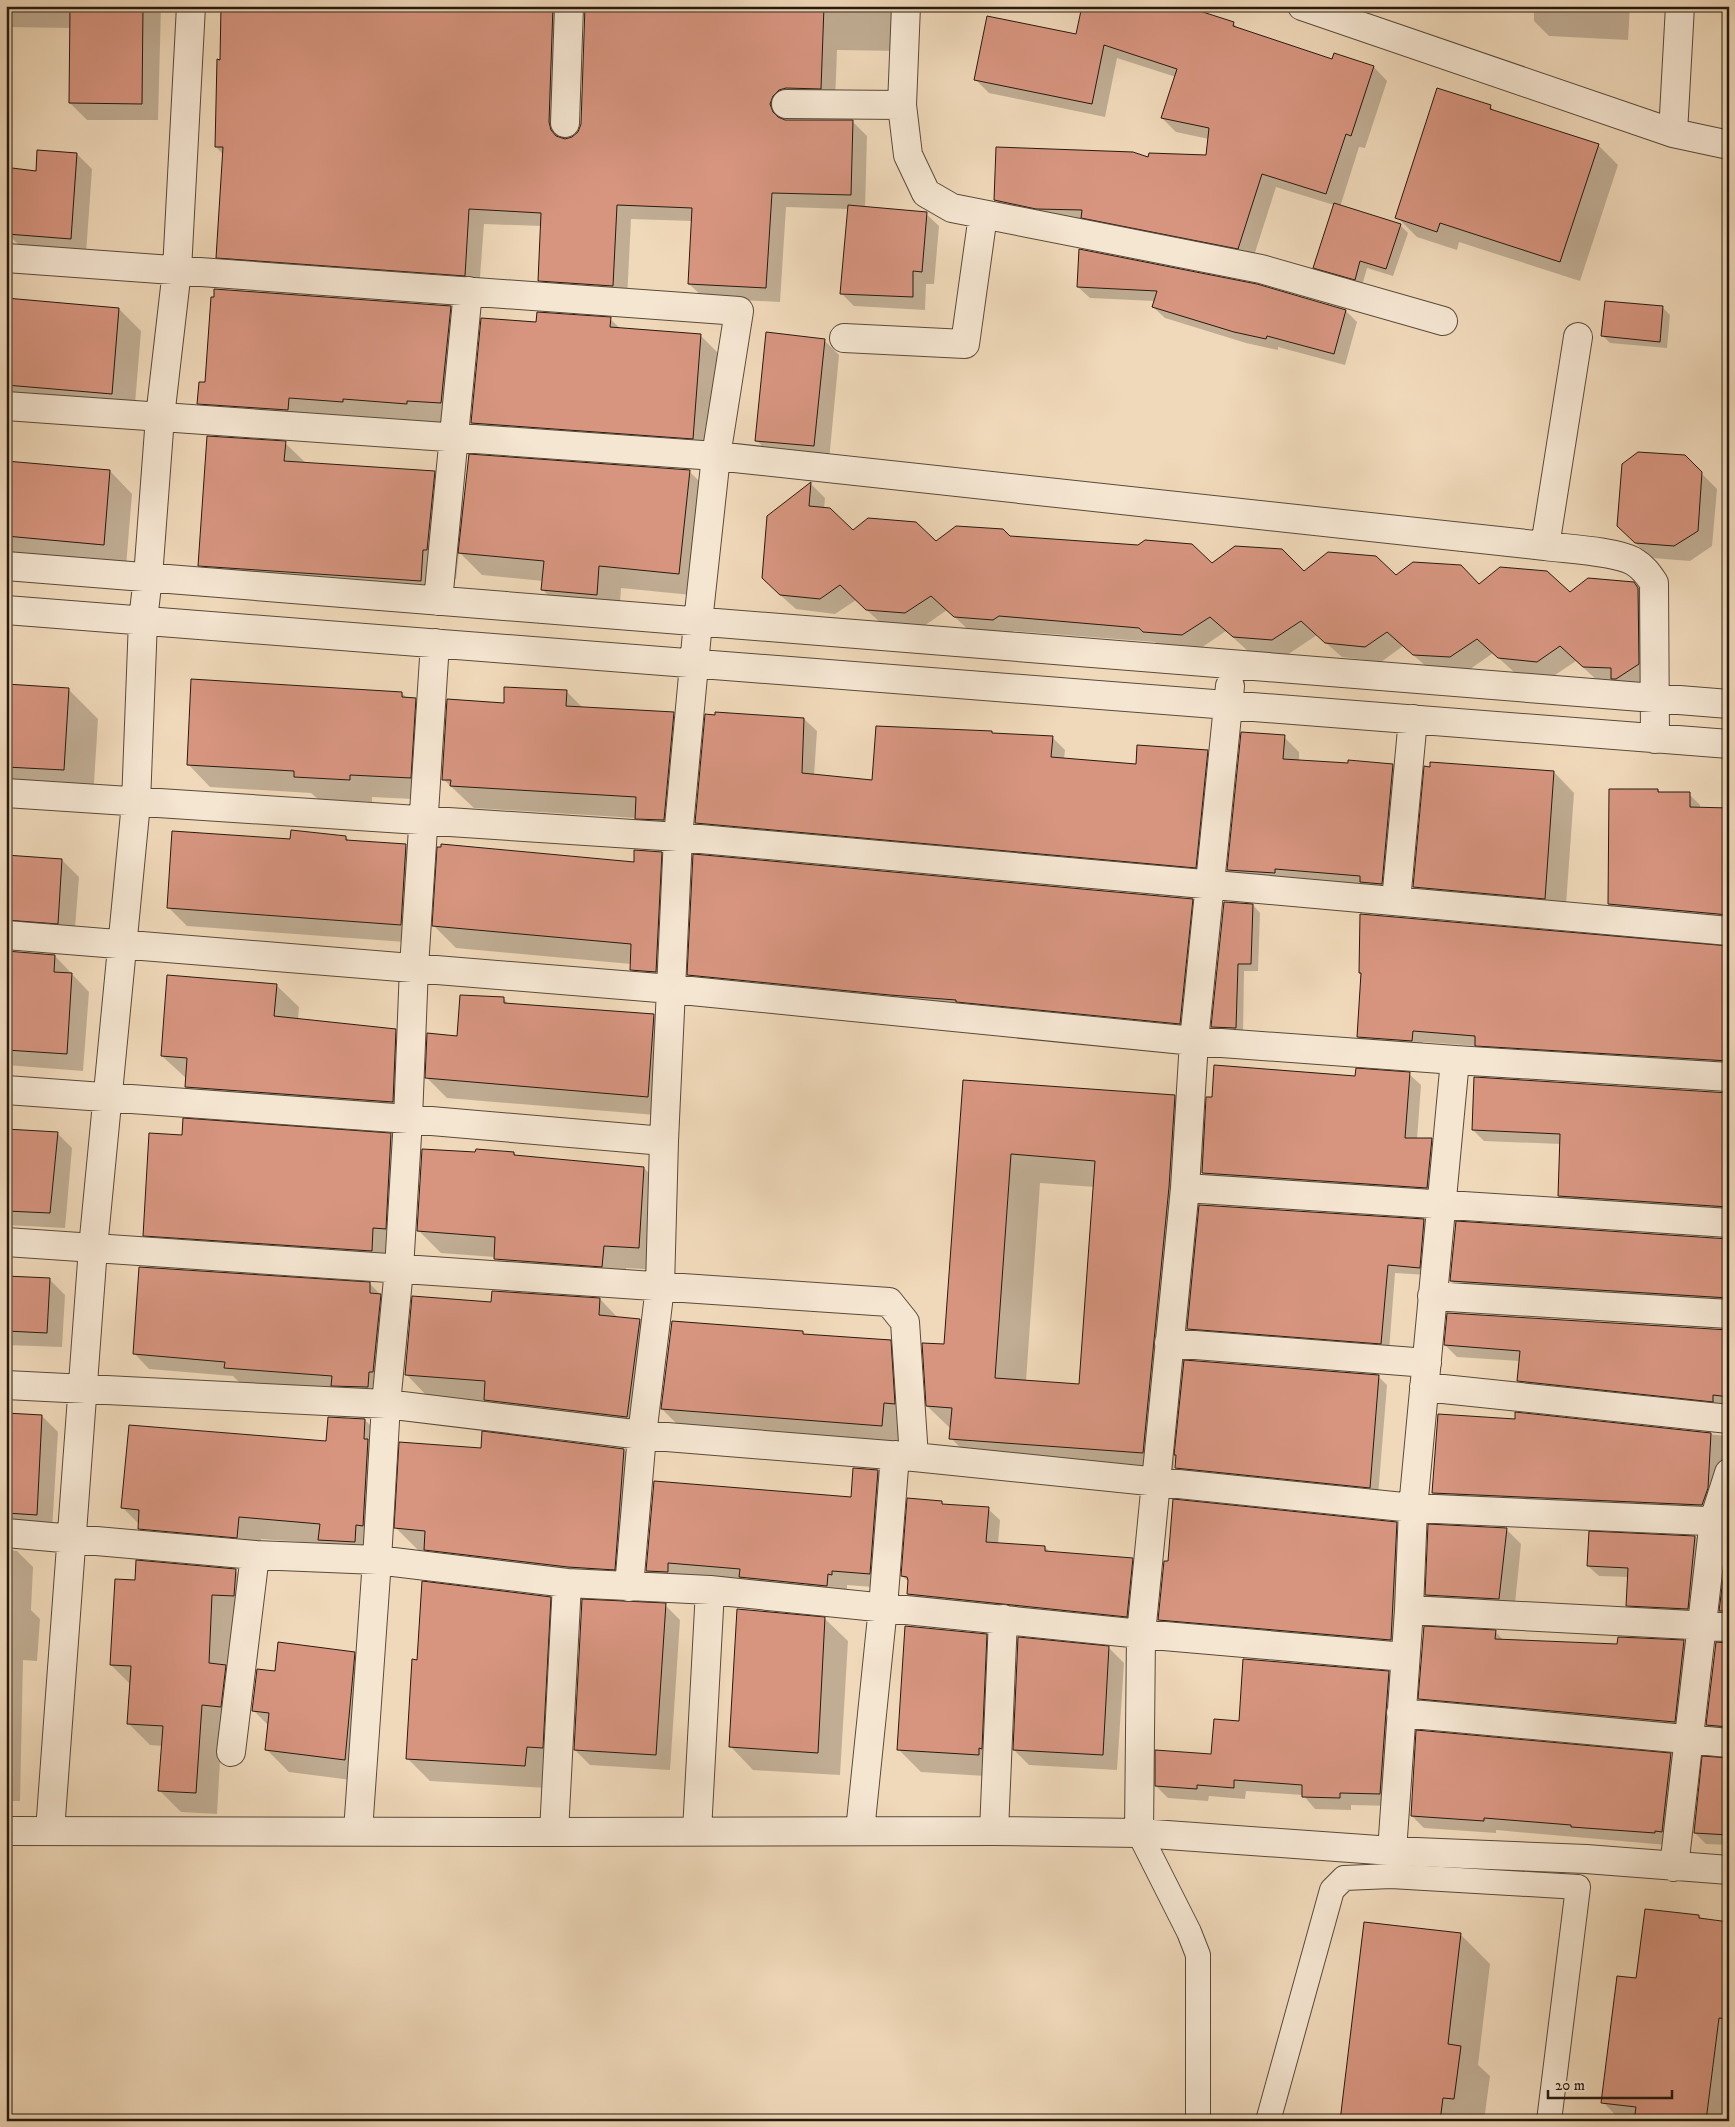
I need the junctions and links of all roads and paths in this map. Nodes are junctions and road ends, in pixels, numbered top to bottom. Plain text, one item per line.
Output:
1 (191, 6) edge
2 (570, 6) edge
3 (906, 6) edge
4 (1302, 6) edge
5 (1680, 6) edge
6 (786, 104) dead end
7 (902, 105) junction
8 (565, 122) dead end
9 (1672, 133) junction
10 (1729, 145) edge
11 (983, 215) junction
12 (6, 258) edge
13 (177, 270) junction
14 (468, 290) junction
15 (1443, 321) dead end
16 (1578, 337) dead end
17 (844, 338) dead end
18 (6, 406) edge
19 (160, 417) junction
20 (452, 437) junction
21 (716, 456) junction
22 (1545, 546) junction
23 (6, 566) edge
24 (148, 577) junction
25 (438, 601) junction
26 (6, 610) edge
27 (143, 620) junction
28 (698, 622) junction
29 (435, 643) junction
30 (694, 663) junction
31 (1231, 665) junction
32 (1655, 696) junction
33 (1230, 704) junction
34 (1729, 704) edge
35 (1413, 719) junction
36 (1655, 739) junction
37 (1729, 744) edge
38 (6, 793) edge
39 (136, 803) junction
40 (424, 820) junction
41 (678, 837) junction
42 (1211, 884) junction
43 (1396, 901) junction
44 (1729, 931) edge
45 (6, 935) edge
46 (122, 943) junction
47 (414, 967) junction
48 (671, 989) junction
49 (1194, 1041) junction
50 (1455, 1060) junction
51 (1729, 1077) edge
52 (6, 1090) edge
53 (107, 1098) junction
54 (408, 1119) junction
55 (664, 1141) junction
56 (1185, 1188) junction
57 (1442, 1203) junction
58 (1729, 1223) edge
59 (6, 1242) edge
60 (93, 1248) junction
61 (399, 1269) junction
62 (660, 1287) junction
63 (1432, 1296) junction
64 (1729, 1314) edge
65 (1169, 1343) junction
66 (1426, 1375) junction
67 (6, 1386) edge
68 (82, 1389) junction
69 (386, 1404) junction
70 (1729, 1419) edge
71 (642, 1435) junction
72 (905, 1456) junction
73 (1729, 1473) edge
74 (1155, 1482) junction
75 (1413, 1508) junction
76 (1721, 1521) edge
77 (6, 1533) edge
78 (72, 1538) junction
79 (255, 1556) junction
80 (377, 1560) junction
81 (567, 1583) junction
82 (630, 1587) junction
83 (710, 1590) junction
84 (883, 1607) junction
85 (1409, 1610) junction
86 (1003, 1619) junction
87 (1702, 1624) junction
88 (1729, 1627) edge
89 (1141, 1634) junction
90 (1405, 1657) junction
91 (1401, 1713) junction
92 (1688, 1740) junction
93 (1729, 1743) edge
94 (231, 1752) dead end
95 (6, 1831) edge
96 (50, 1831) junction
97 (358, 1831) junction
98 (697, 1831) junction
99 (860, 1831) junction
100 (994, 1831) junction
101 (554, 1832) junction
102 (1139, 1833) junction
103 (1392, 1851) junction
104 (1674, 1867) junction
105 (1729, 1870) edge
106 (1198, 2121) edge
107 (1268, 2121) edge
108 (1548, 2121) edge

1 - 13 street
2 - 8 street
3 - 7 street
4 - 9 street
5 - 9 street
6 - 7 street
7 - 11 street
9 - 10 street
11 - 15 street
11 - 17 street
12 - 13 street
13 - 14 street
13 - 19 street
14 - 20 street
14 - 21 street
16 - 22 street
18 - 19 street
19 - 20 street
19 - 24 street
20 - 21 street
20 - 25 street
21 - 22 street
21 - 28 street
22 - 32 street
23 - 24 street
24 - 25 street
24 - 27 street
25 - 28 street
26 - 27 street
27 - 29 street
27 - 39 street
28 - 30 street
28 - 31 street
29 - 30 street
29 - 40 street
30 - 33 street
30 - 41 street
31 - 32 street
31 - 33 street
32 - 34 street
32 - 36 street
33 - 35 street
33 - 42 street
35 - 36 street
35 - 43 street
36 - 37 street
38 - 39 street
39 - 40 street
39 - 46 street
40 - 41 street
40 - 47 street
41 - 42 street
41 - 48 street
42 - 43 street
42 - 49 street
43 - 44 street
45 - 46 street
46 - 47 street
46 - 53 street
47 - 48 street
47 - 54 street
48 - 49 street
48 - 55 street
49 - 50 street
49 - 56 street
50 - 51 street
50 - 57 street
52 - 53 street
53 - 54 street
53 - 60 street
54 - 55 street
54 - 61 street
55 - 62 street
56 - 57 street
56 - 65 street
57 - 58 street
57 - 63 street
59 - 60 street
60 - 61 street
60 - 68 street
61 - 62 street
61 - 69 street
62 - 71 street
62 - 72 street
63 - 64 street
63 - 66 street
65 - 66 street
65 - 74 street
66 - 70 street
66 - 75 street
67 - 68 street
68 - 69 street
68 - 78 street
69 - 71 street
69 - 80 street
71 - 72 street
71 - 82 street
72 - 74 street
72 - 84 street
73 - 76 street
74 - 75 street
74 - 89 street
75 - 76 street
75 - 85 street
76 - 87 street
77 - 78 street
78 - 79 street
78 - 96 street
79 - 80 street
79 - 94 street
80 - 81 street
80 - 97 street
81 - 82 street
81 - 101 street
82 - 83 street
83 - 84 street
83 - 98 street
84 - 86 street
84 - 99 street
85 - 87 street
85 - 90 street
86 - 89 street
86 - 100 street
87 - 88 street
87 - 92 street
89 - 90 street
89 - 102 street
90 - 91 street
91 - 92 street
91 - 103 street
92 - 93 street
92 - 104 street
95 - 96 street
96 - 97 street
97 - 101 street
98 - 99 street
98 - 101 street
99 - 100 street
100 - 102 street
102 - 103 street
102 - 106 lane
103 - 104 street
104 - 105 street
107 - 108 lane

